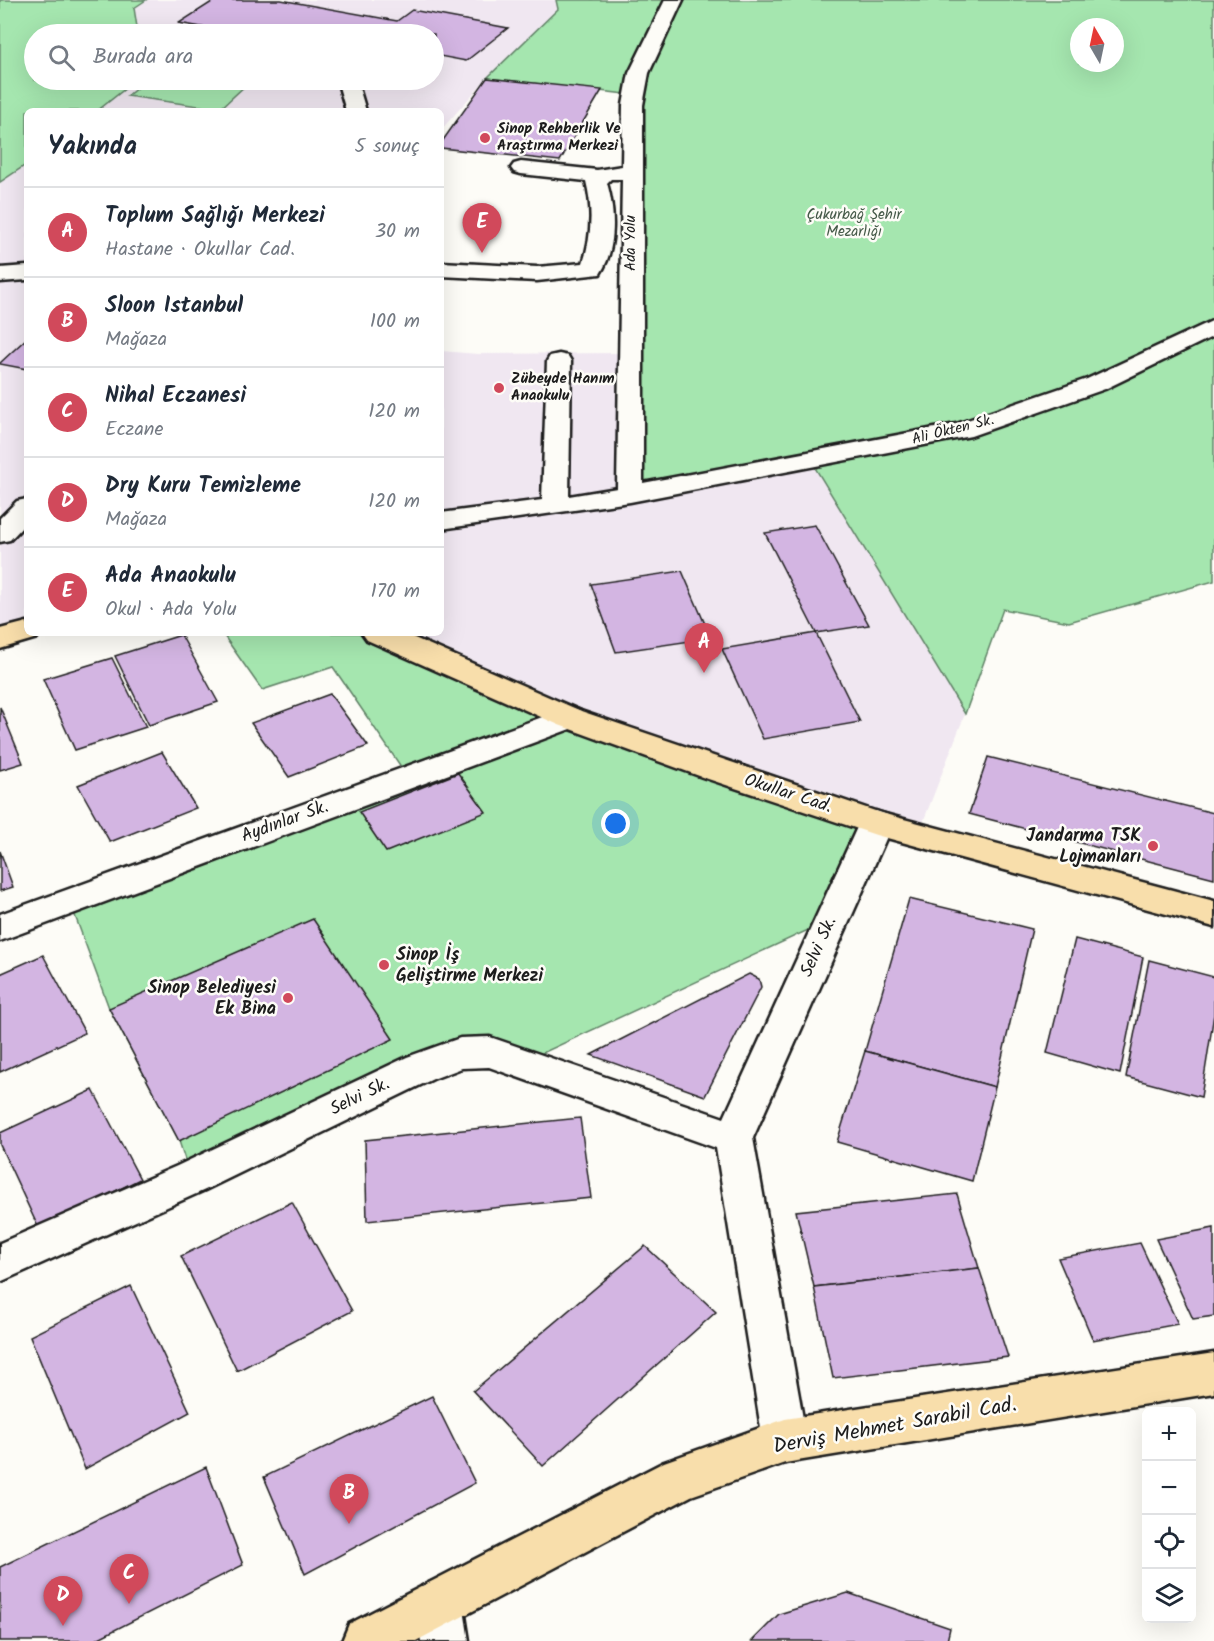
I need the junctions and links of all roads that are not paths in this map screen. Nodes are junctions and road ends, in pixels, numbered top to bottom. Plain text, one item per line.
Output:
1 (674, 0) edge
2 (350, 90) edge
3 (355, 108) edge
4 (520, 168) dead end
5 (631, 172) junction
6 (602, 177) junction
7 (444, 269) edge
8 (24, 273) edge
9 (0, 275) edge
10 (1214, 327) edge
11 (559, 361) dead end
12 (630, 494) junction
13 (555, 506) junction
14 (24, 510) edge
15 (444, 521) edge
16 (0, 534) edge
17 (24, 632) edge
18 (384, 636) edge
19 (0, 639) edge
20 (570, 718) junction
21 (876, 823) junction
22 (1214, 914) edge
23 (0, 928) edge
24 (734, 1138) junction
25 (0, 1263) edge
26 (1214, 1373) edge
27 (785, 1441) junction
28 (442, 1622) edge
29 (366, 1641) edge

1 - 5 street, Ada Yolu
2 - 3 street
4 - 6 street
5 - 6 street
5 - 12 street, Ada Yolu
6 - 7 street
8 - 9 street
10 - 12 street, Ali Ökten Sk.
11 - 13 street
12 - 13 street, Ali Ökten Sk.
13 - 15 street, Ali Ökten Sk.
14 - 16 street
17 - 19 main road
18 - 20 main road, Okullar Cad.
20 - 21 main road, Okullar Cad.
20 - 23 street, Aydınlar Sk.
21 - 22 main road, Okullar Cad.
21 - 24 street, Selvi Sk.
24 - 25 street, Selvi Sk.
24 - 27 street
26 - 27 main road, Derviş Mehmet Sarabil Cad.
27 - 28 main road, Derviş Mehmet Sarabil Cad.
28 - 29 main road, Derviş Mehmet Sarabil Cad.

